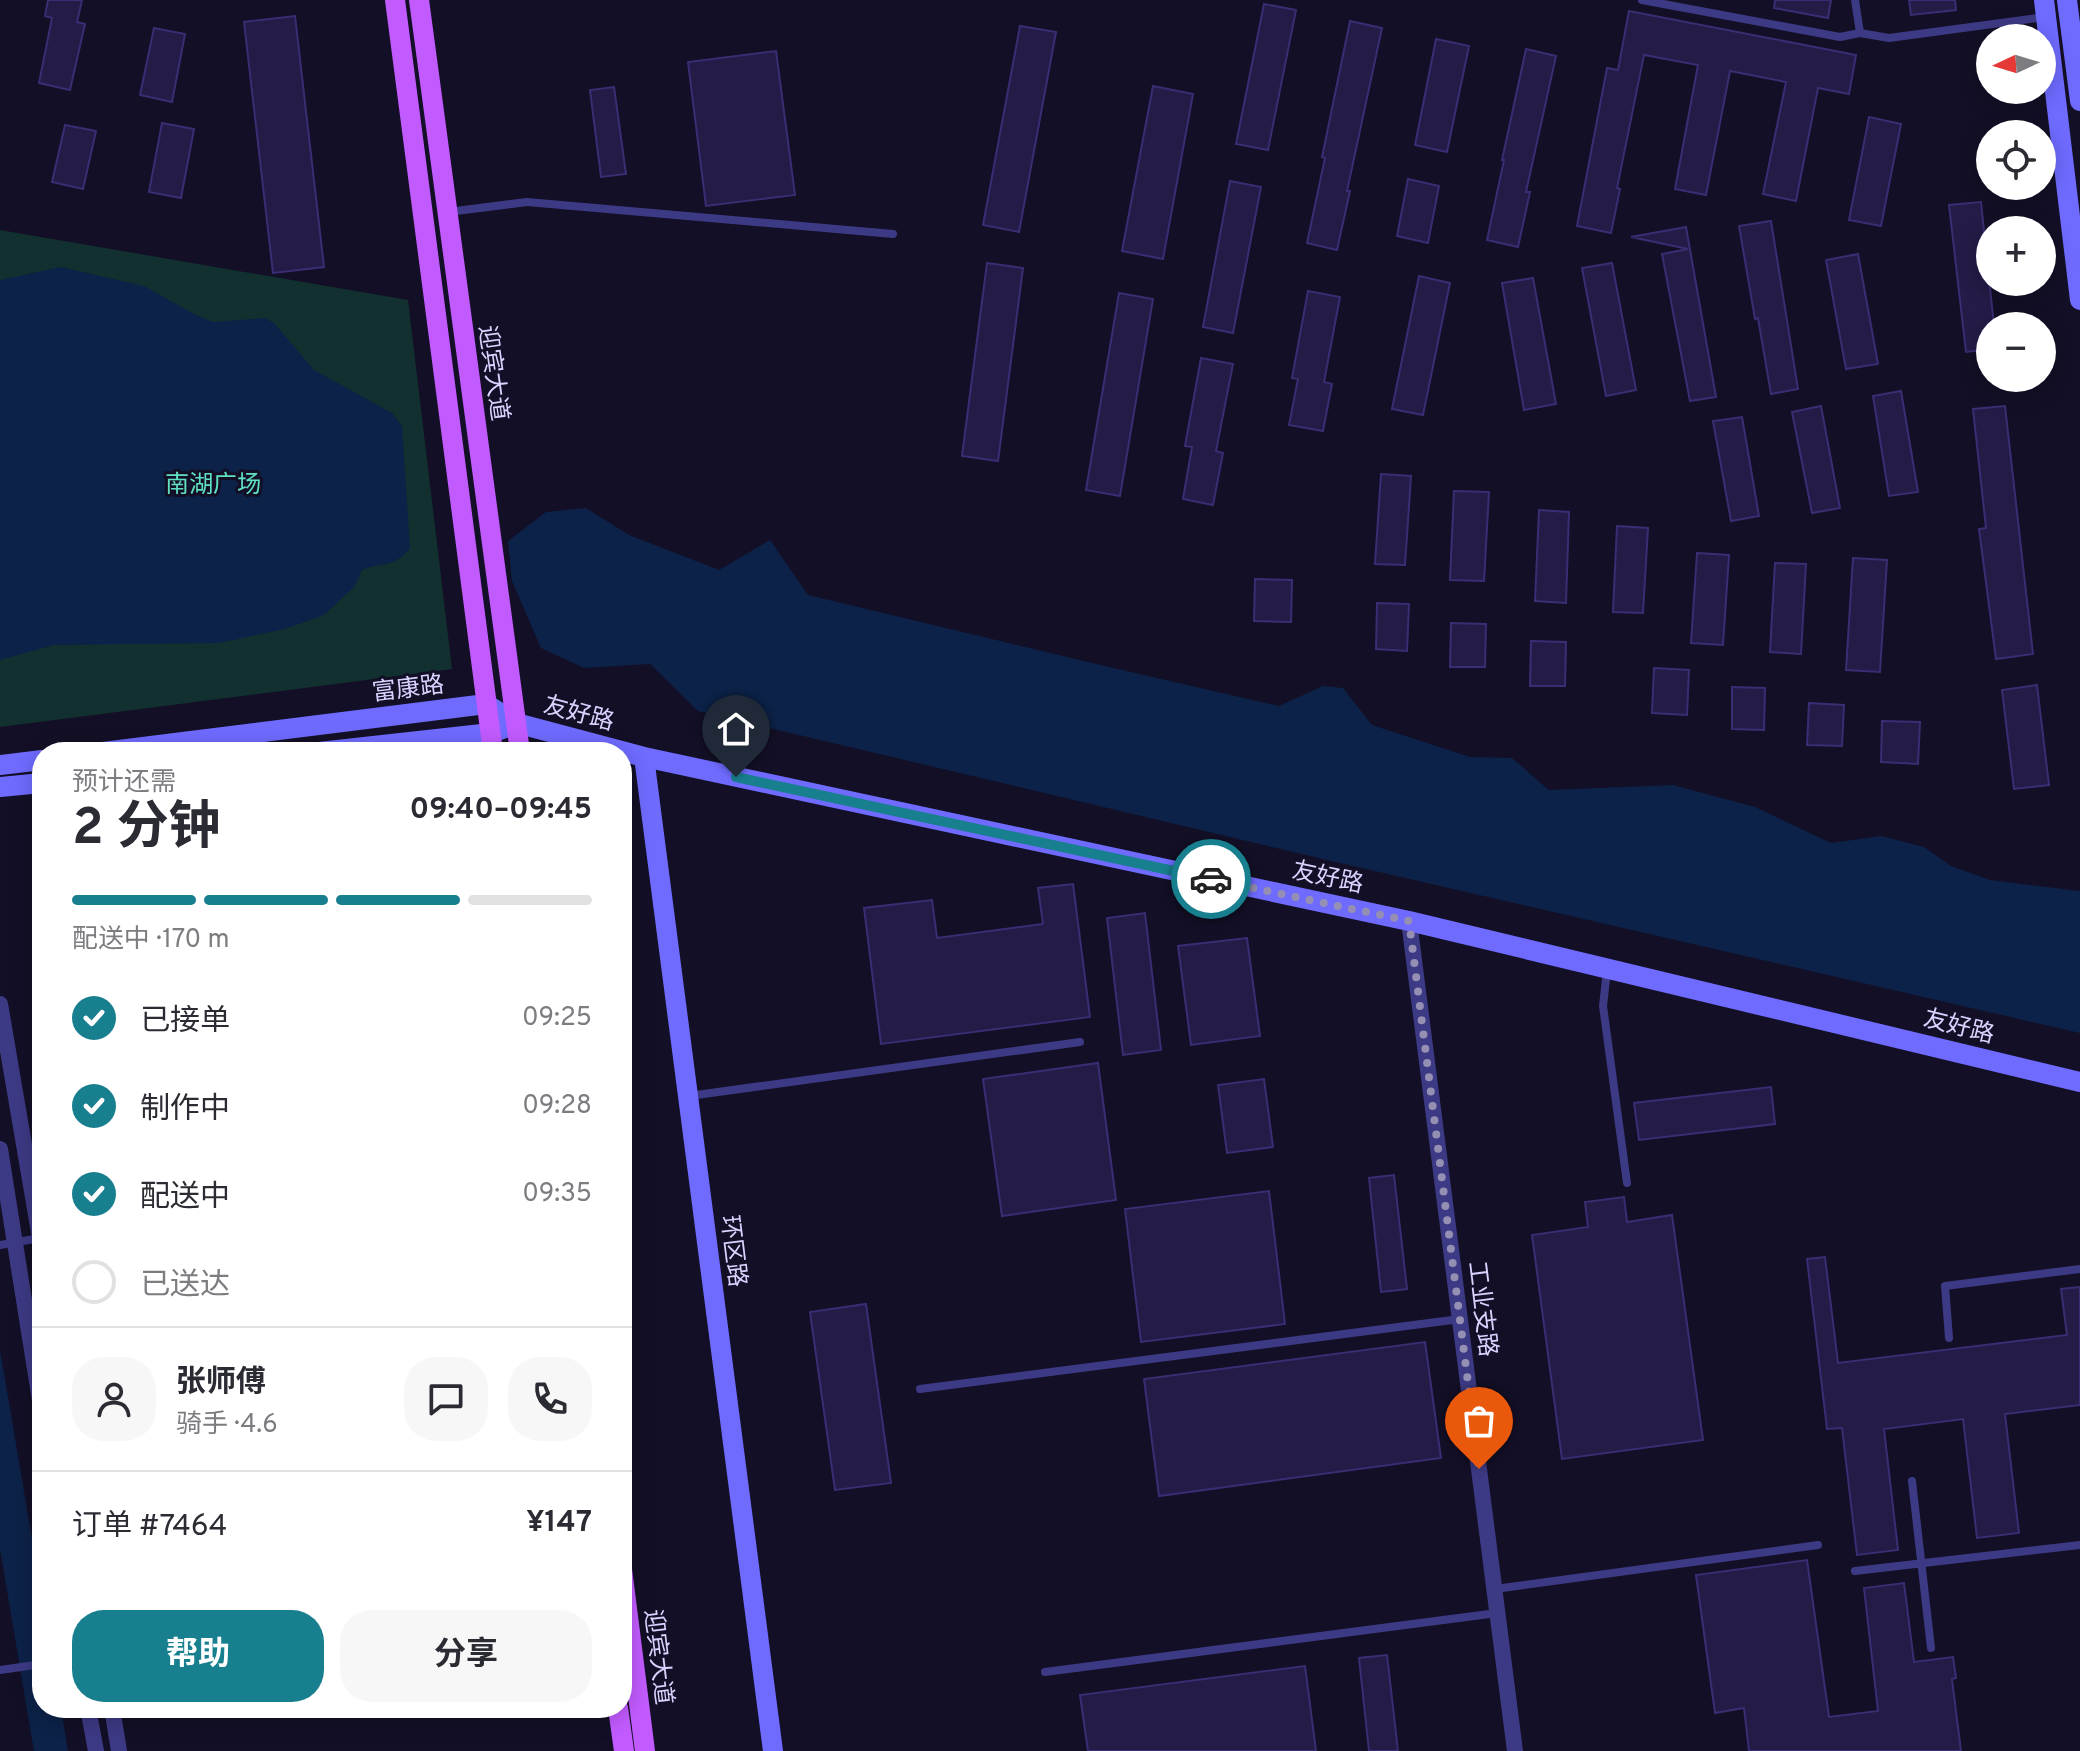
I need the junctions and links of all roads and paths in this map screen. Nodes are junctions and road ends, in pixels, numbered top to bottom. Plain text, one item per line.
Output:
1 (395, 0) edge
2 (419, 0) edge
3 (1642, 0) edge
4 (1855, 0) edge
5 (2067, 0) edge
6 (2045, 8) edge
7 (1860, 33) junction
8 (2080, 101) edge
9 (446, 212) junction
10 (893, 234) dead end
11 (2080, 300) edge
12 (486, 704) junction
13 (516, 723) junction
14 (183, 742) edge
15 (492, 742) edge
16 (519, 742) edge
17 (588, 742) edge
18 (632, 754) edge
19 (644, 757) junction
20 (32, 761) edge
21 (0, 765) edge
22 (32, 784) edge
23 (0, 787) edge
24 (1409, 921) junction
25 (1607, 968) junction
26 (0, 1004) edge
27 (1080, 1042) dead end
28 (2080, 1082) edge
29 (687, 1096) junction
30 (0, 1149) edge
31 (1627, 1183) dead end
32 (32, 1191) edge
33 (8, 1244) edge
34 (32, 1244) edge
35 (2080, 1269) edge
36 (1460, 1319) junction
37 (1949, 1338) dead end
38 (32, 1363) edge
39 (920, 1389) dead end
40 (1912, 1481) dead end
41 (1818, 1545) dead end
42 (2080, 1545) edge
43 (1921, 1564) junction
44 (1855, 1571) dead end
45 (1495, 1589) junction
46 (1497, 1613) junction
47 (632, 1648) edge
48 (1931, 1648) dead end
49 (32, 1665) edge
50 (5, 1669) edge
51 (1045, 1672) dead end
52 (90, 1718) edge
53 (114, 1718) edge
54 (619, 1718) edge
55 (96, 1751) edge
56 (119, 1751) edge
57 (624, 1751) edge
58 (645, 1751) edge
59 (773, 1751) edge
60 (1515, 1751) edge

1 - 12 main road, 迎宾大道
2 - 9 main road, 迎宾大道
3 - 7 lane
4 - 7 lane
5 - 8 street
6 - 7 lane
6 - 11 street
9 - 10 lane
9 - 13 main road, 迎宾大道
12 - 13 street
12 - 14 street, 富康路
12 - 15 main road, 迎宾大道
13 - 15 street
13 - 16 main road, 迎宾大道
13 - 17 street, 友好路
18 - 19 street, 友好路
19 - 24 street, 友好路
19 - 29 street, 环区路
20 - 21 street
22 - 23 street
24 - 25 street, 友好路
24 - 36 street, 工业支路
25 - 28 street, 友好路
25 - 31 lane
26 - 32 street
27 - 29 lane
29 - 59 street, 环区路
30 - 33 street
33 - 34 lane
33 - 38 street
35 - 37 lane
36 - 39 lane
36 - 45 street, 工业支路
40 - 43 lane
41 - 45 lane
42 - 43 lane
43 - 44 lane
43 - 48 lane
45 - 46 street, 工业支路
46 - 51 lane
46 - 60 street, 工业支路
47 - 58 main road, 迎宾大道
49 - 50 lane
52 - 55 street
53 - 56 street
54 - 57 main road, 迎宾大道

